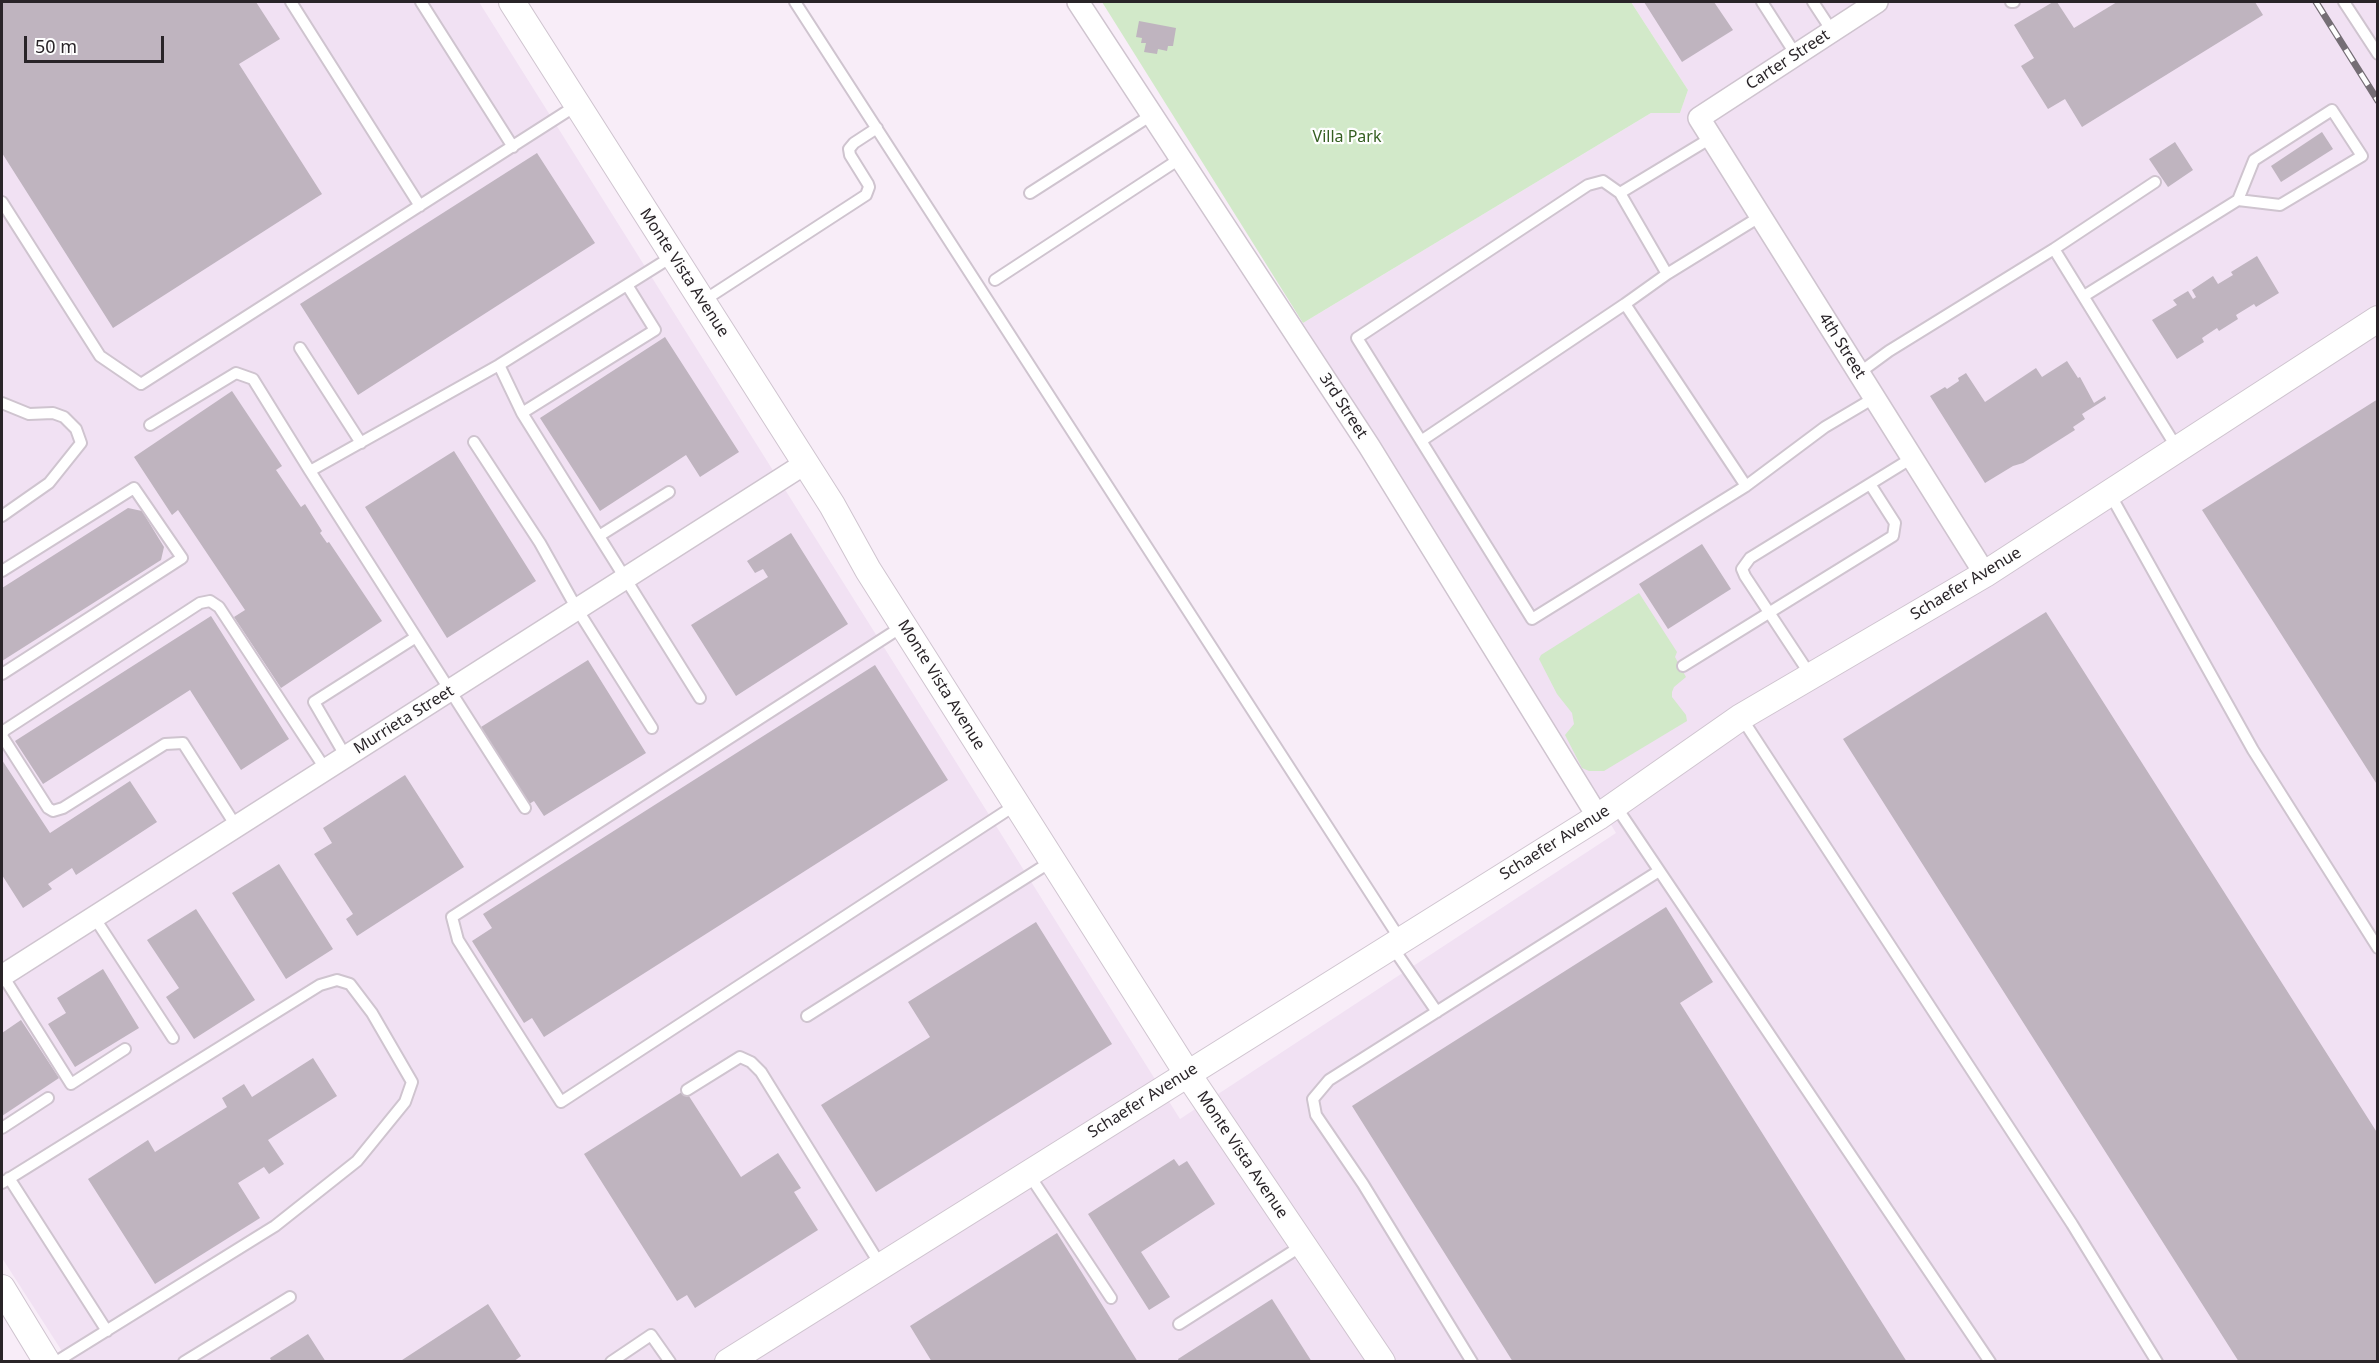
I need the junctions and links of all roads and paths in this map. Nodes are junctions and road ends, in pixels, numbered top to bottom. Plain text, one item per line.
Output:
1 (291, 2) edge
2 (421, 2) edge
3 (512, 2) edge
4 (795, 2) edge
5 (1078, 2) edge
6 (1762, 2) edge
7 (1814, 2) edge
8 (1877, 2) edge
9 (2344, 2) edge
10 (1832, 31) junction
11 (2378, 54) edge
12 (1796, 55) junction
13 (578, 105) junction
14 (1153, 114) junction
15 (1699, 118) joint
16 (877, 128) junction
17 (1711, 138) junction
18 (513, 147) junction
19 (1181, 158) junction
20 (2156, 182) dead end
21 (1030, 193) dead end
22 (1620, 193) junction
23 (2238, 200) junction
24 (2, 202) edge
25 (420, 206) junction
26 (1761, 216) junction
27 (2054, 249) junction
28 (674, 256) junction
29 (1667, 274) junction
30 (995, 280) dead end
31 (627, 285) junction
32 (2084, 296) junction
33 (703, 301) junction
34 (1625, 304) junction
35 (2378, 319) edge
36 (300, 348) dead end
37 (499, 365) junction
38 (1859, 373) junction
39 (1874, 398) junction
40 (2, 403) edge
41 (522, 413) junction
42 (150, 425) dead end
43 (1421, 441) junction
44 (361, 442) junction
45 (474, 442) dead end
46 (2177, 448) junction
47 (1912, 458) junction
48 (806, 463) junction
49 (310, 471) junction
50 (1870, 484) junction
51 (1746, 486) junction
52 (669, 492) dead end
53 (2109, 493) junction
54 (2, 516) edge
55 (599, 536) junction
56 (2, 571) edge
57 (1985, 574) junction
58 (626, 578) junction
59 (577, 609) junction
60 (1769, 612) junction
61 (903, 625) junction
62 (416, 637) junction
63 (1683, 666) dead end
64 (2, 674) edge
65 (1811, 676) junction
66 (450, 690) junction
67 (700, 698) dead end
68 (1741, 717) junction
69 (652, 728) dead end
70 (2, 735) edge
71 (346, 757) junction
72 (326, 770) junction
73 (1017, 804) junction
74 (525, 807) dead end
75 (1606, 811) junction
76 (237, 826) junction
77 (1053, 861) junction
78 (1659, 871) junction
79 (94, 917) junction
80 (1395, 942) junction
81 (2378, 948) edge
82 (2, 976) edge
83 (1437, 1012) junction
84 (807, 1016) dead end
85 (173, 1038) dead end
86 (125, 1049) dead end
87 (1188, 1073) junction
88 (687, 1090) dead end
89 (48, 1098) dead end
90 (2, 1128) edge
91 (1028, 1173) junction
92 (5, 1181) edge
93 (1303, 1245) junction
94 (881, 1266) junction
95 (2, 1288) edge
96 (290, 1297) dead end
97 (1111, 1298) dead end
98 (1179, 1324) dead end
99 (107, 1330) junction
100 (47, 1362) edge
101 (56, 1362) edge
102 (184, 1362) edge
103 (611, 1362) edge
104 (670, 1362) edge
105 (728, 1362) edge
106 (1382, 1362) edge
107 (1472, 1362) edge
108 (1990, 1362) edge
109 (2157, 1362) edge

1 - 25 lane
2 - 18 lane
3 - 13 street, Monte Vista Avenue
4 - 16 lane
5 - 14 street, 3rd Street
6 - 12 lane
7 - 10 lane
8 - 10 street, Carter Street
9 - 11 lane
10 - 12 street, Carter Street
12 - 15 street, Carter Street
13 - 18 lane
13 - 28 street, Monte Vista Avenue
14 - 19 street, 3rd Street
14 - 21 lane
15 - 17 street, 4th Street
16 - 33 lane
16 - 80 lane
17 - 22 lane
17 - 26 street, 4th Street
18 - 25 lane
19 - 30 lane
19 - 75 street, 3rd Street
20 - 27 lane
22 - 29 lane
22 - 43 lane
23 - 23 lane
23 - 32 lane
24 - 25 lane
26 - 29 lane
26 - 38 street, 4th Street
27 - 32 lane
27 - 38 lane
28 - 31 lane
28 - 33 street, Monte Vista Avenue
29 - 34 lane
31 - 37 lane
31 - 41 lane
32 - 46 lane
33 - 48 street, Monte Vista Avenue
34 - 43 lane
34 - 51 lane
35 - 46 street, Schaefer Avenue
36 - 44 lane
37 - 41 lane
37 - 44 lane
38 - 39 street, 4th Street
39 - 47 street, 4th Street
39 - 51 lane
40 - 54 lane
41 - 55 lane
42 - 49 lane
43 - 51 lane
44 - 49 lane
45 - 59 lane
46 - 53 street, Schaefer Avenue
47 - 50 lane
47 - 57 street, 4th Street
48 - 58 street, Murrieta Street
48 - 61 street, Monte Vista Avenue
49 - 62 lane
50 - 60 lane
50 - 60 lane
52 - 55 lane
53 - 57 street, Schaefer Avenue
53 - 81 lane
55 - 58 lane
56 - 64 lane
57 - 65 street, Schaefer Avenue
58 - 59 street, Murrieta Street
58 - 67 lane
59 - 66 street, Murrieta Street
59 - 69 lane
60 - 63 lane
60 - 65 lane
61 - 73 street, Monte Vista Avenue
61 - 73 lane
62 - 66 lane
62 - 71 lane
65 - 68 street, Schaefer Avenue
66 - 71 street, Murrieta Street
66 - 74 lane
68 - 75 street, Schaefer Avenue
68 - 109 lane
70 - 72 lane
70 - 76 lane
71 - 72 street, Murrieta Street
72 - 76 street, Murrieta Street
73 - 77 street, Monte Vista Avenue
75 - 78 lane
75 - 80 street, Schaefer Avenue
76 - 79 street, Murrieta Street
77 - 84 lane
77 - 87 street, Monte Vista Avenue
78 - 83 lane
78 - 108 lane
79 - 82 street, Murrieta Street
79 - 85 lane
80 - 83 lane
80 - 87 street, Schaefer Avenue
82 - 86 lane
83 - 107 lane
87 - 91 street, Schaefer Avenue
87 - 93 street, Monte Vista Avenue
88 - 94 lane
89 - 90 lane
91 - 94 street, Schaefer Avenue
91 - 97 lane
92 - 99 lane
92 - 99 lane
93 - 98 lane
93 - 106 street, Monte Vista Avenue
94 - 105 street, Schaefer Avenue
95 - 100 street
96 - 102 lane
99 - 101 lane
103 - 104 lane

